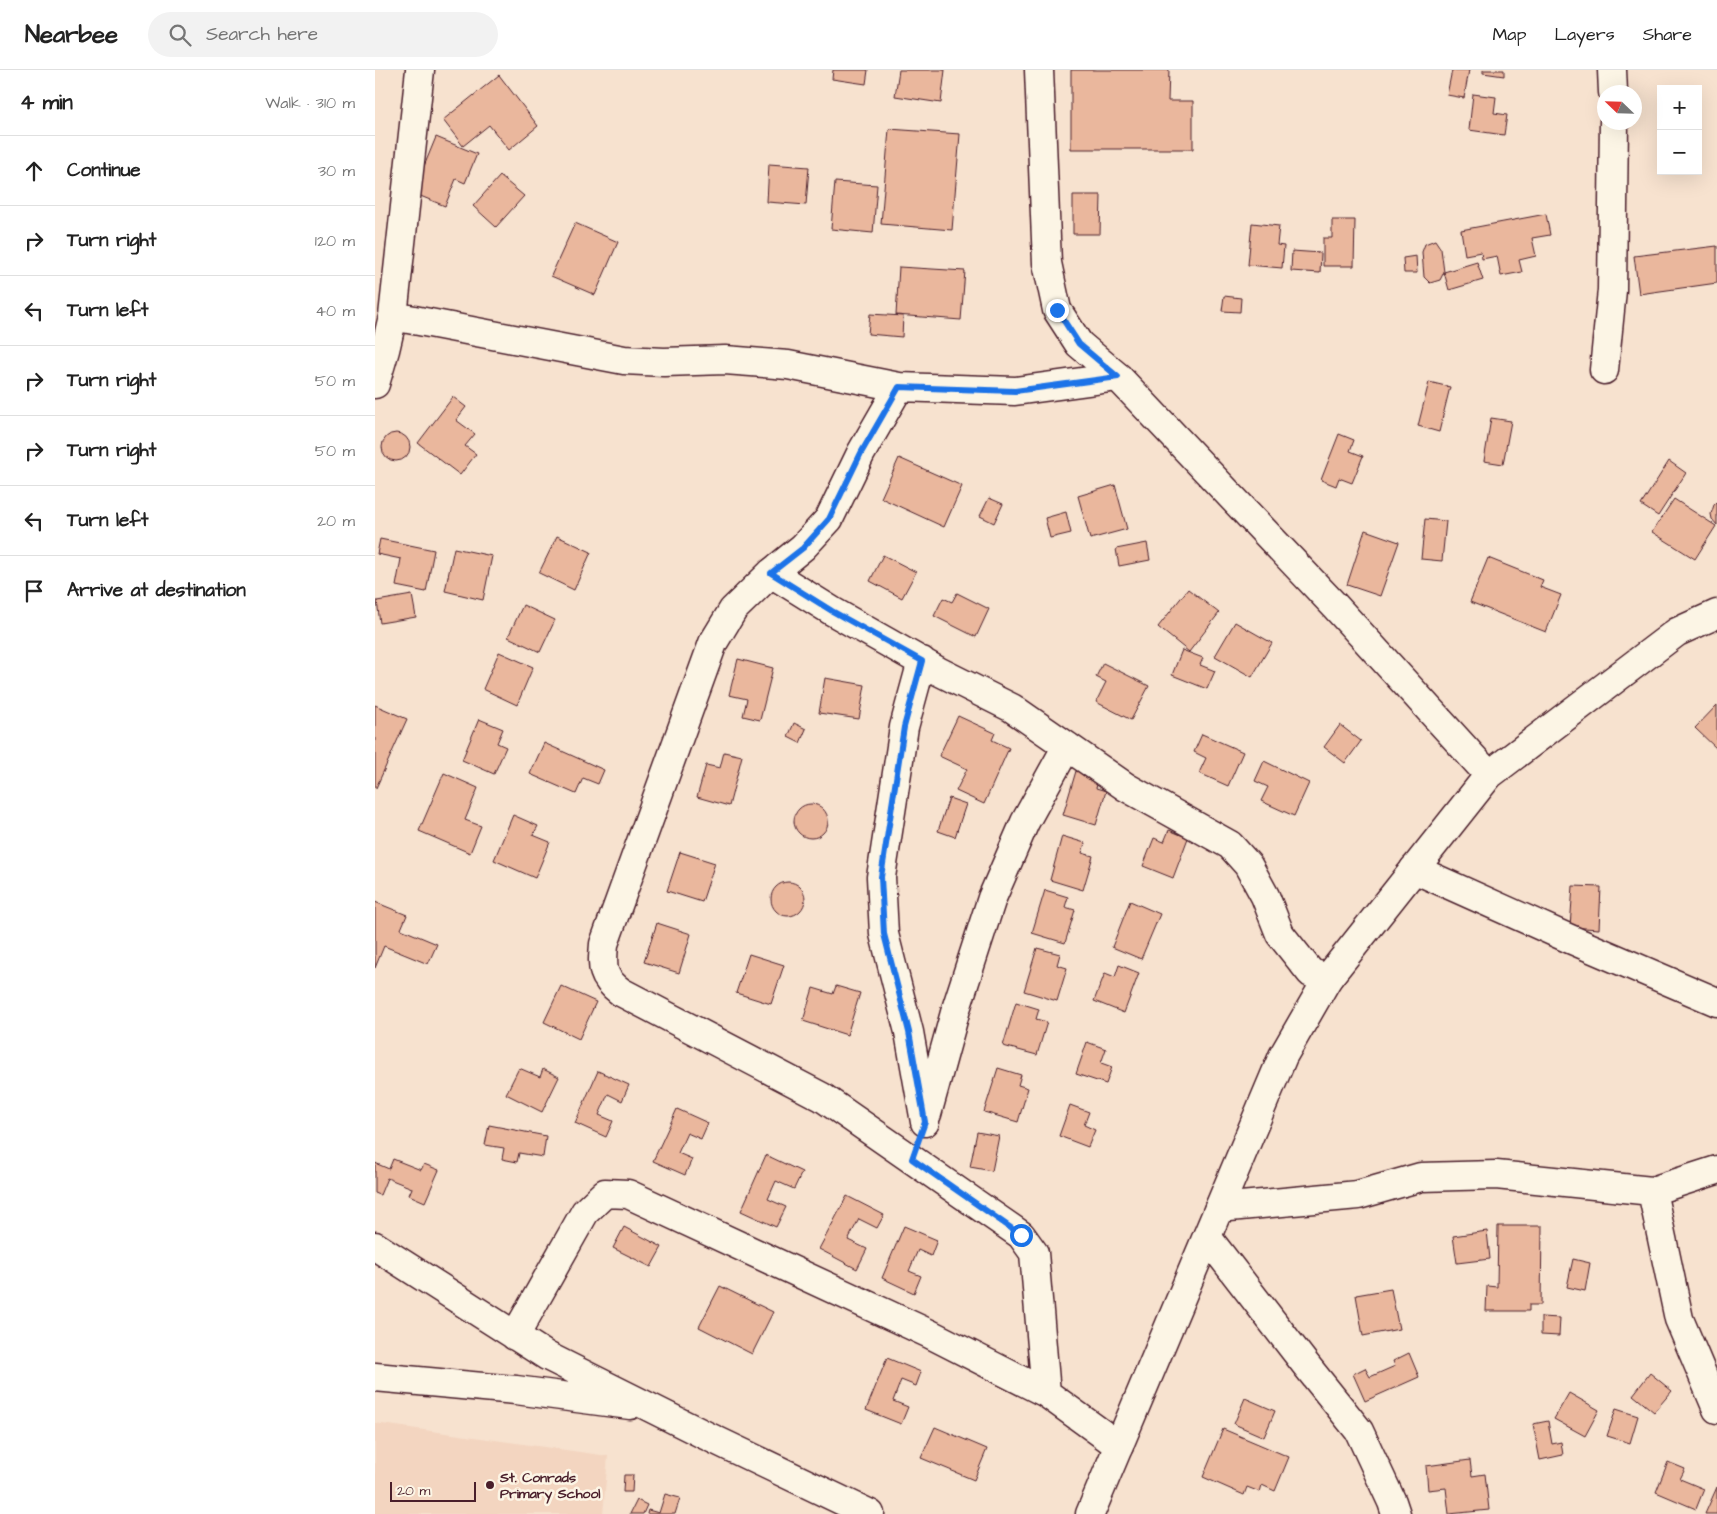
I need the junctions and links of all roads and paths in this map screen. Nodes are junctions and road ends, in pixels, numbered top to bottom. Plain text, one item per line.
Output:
1 (420, 70) edge
2 (1039, 70) edge
3 (1612, 70) edge
4 (1613, 85) edge
5 (1614, 130) edge
6 (393, 316) junction
7 (380, 351) edge
8 (1605, 370) dead end
9 (1118, 377) junction
10 (375, 384) edge
11 (899, 387) junction
12 (771, 573) junction
13 (1717, 614) edge
14 (922, 661) junction
15 (1067, 746) junction
16 (1489, 775) junction
17 (1414, 869) junction
18 (1328, 978) junction
19 (1717, 1002) edge
20 (925, 1122) junction
21 (912, 1159) junction
22 (1717, 1170) edge
23 (1652, 1191) junction
24 (1219, 1208) junction
25 (1207, 1237) junction
26 (375, 1246) edge
27 (515, 1336) junction
28 (375, 1377) edge
29 (1047, 1393) junction
30 (651, 1408) junction
31 (1717, 1409) edge
32 (1119, 1446) junction
33 (870, 1514) edge
34 (1090, 1514) edge
35 (1396, 1514) edge

1 - 6 street
2 - 9 street
3 - 4 street
5 - 8 street
6 - 7 street
6 - 11 street
7 - 10 street
9 - 11 street
9 - 16 street
11 - 12 street
12 - 14 street
12 - 21 street
13 - 16 street
14 - 15 street
14 - 20 street
15 - 18 street
15 - 20 street
16 - 17 street
17 - 18 street
17 - 19 street
18 - 24 street
20 - 21 street
21 - 29 street
22 - 23 street
23 - 24 street
23 - 31 street
24 - 25 street
25 - 32 street
25 - 35 street
26 - 27 street
27 - 29 street
27 - 30 street
28 - 30 street
29 - 32 street
30 - 33 street
32 - 34 street

